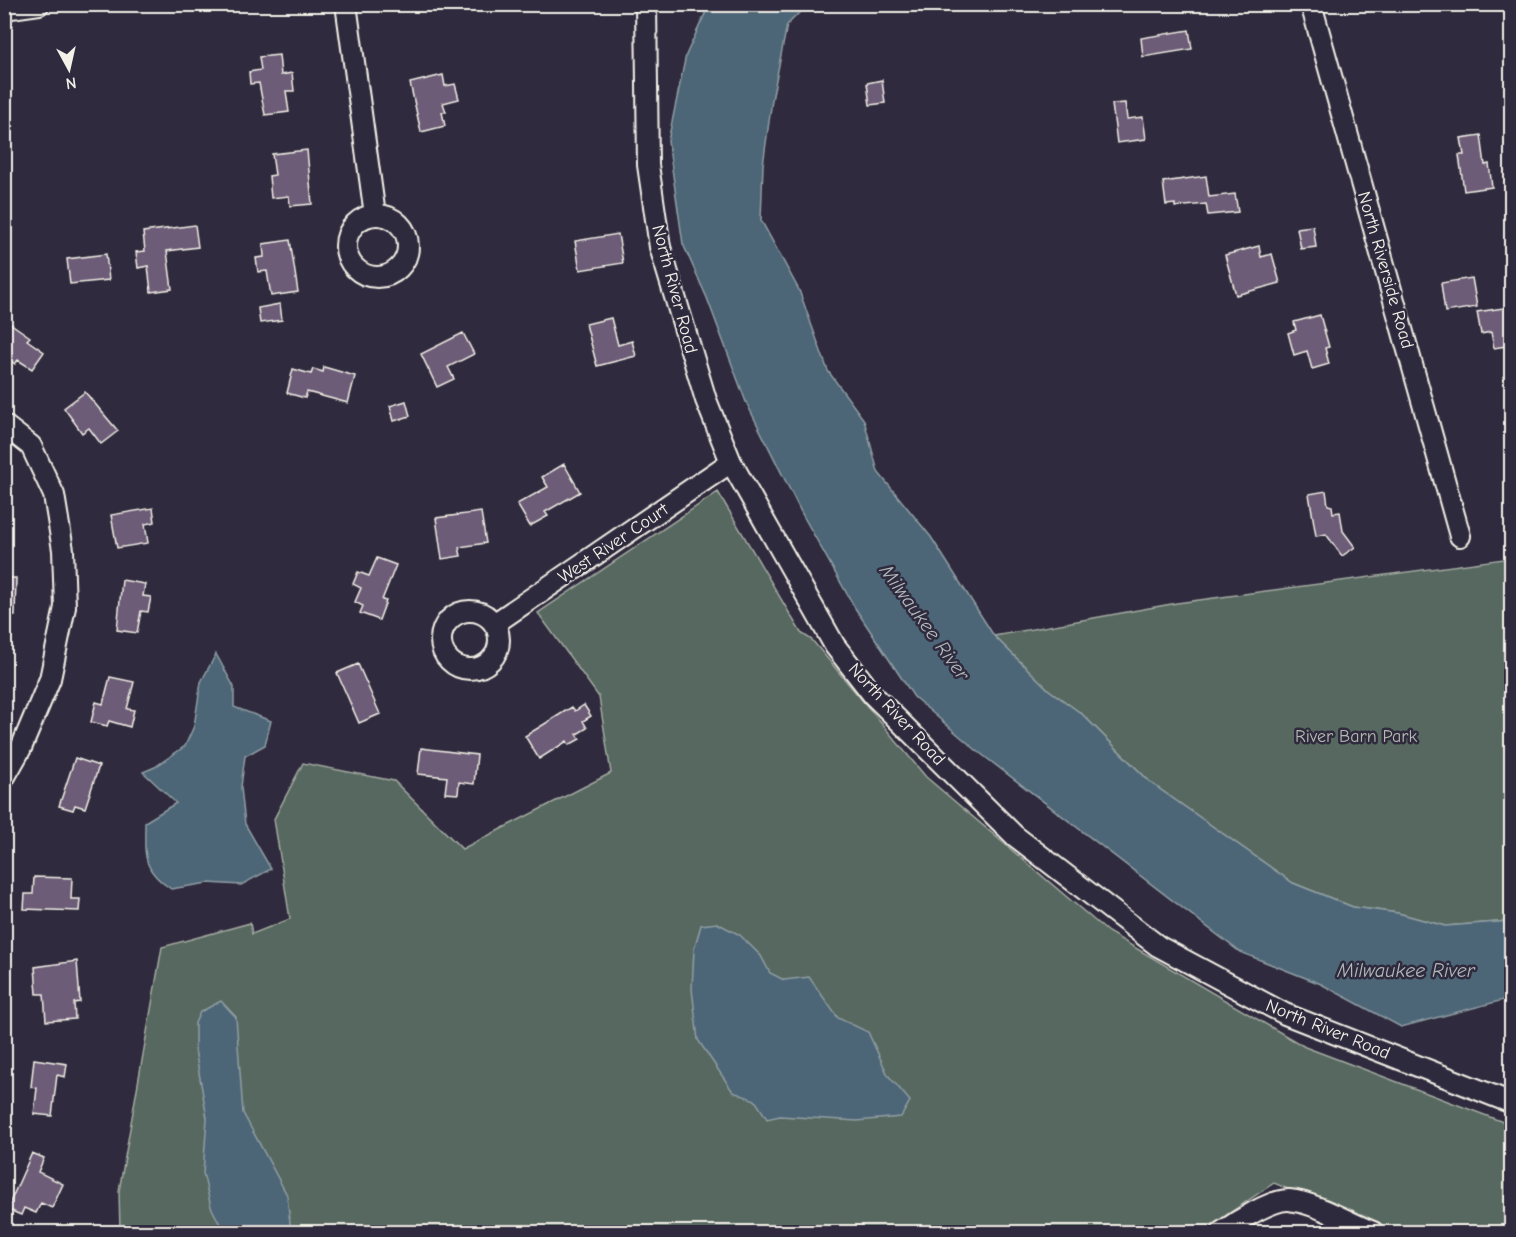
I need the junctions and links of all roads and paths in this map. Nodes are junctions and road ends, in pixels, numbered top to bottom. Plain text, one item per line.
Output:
1 (39, 4) edge
2 (346, 4) edge
3 (646, 4) edge
4 (1311, 4) edge
5 (4, 9) edge
6 (375, 215) dead end
7 (4, 425) edge
8 (731, 462) junction
9 (1460, 536) dead end
10 (494, 624) dead end
11 (4, 778) edge
12 (1512, 1103) edge
13 (1222, 1233) edge
14 (1373, 1233) edge

1 - 5 street
2 - 6 street
3 - 8 street, North River Road
4 - 9 street, North Riverside Road
7 - 11 street
8 - 10 street, West River Court
8 - 12 street, North River Road
13 - 14 street

